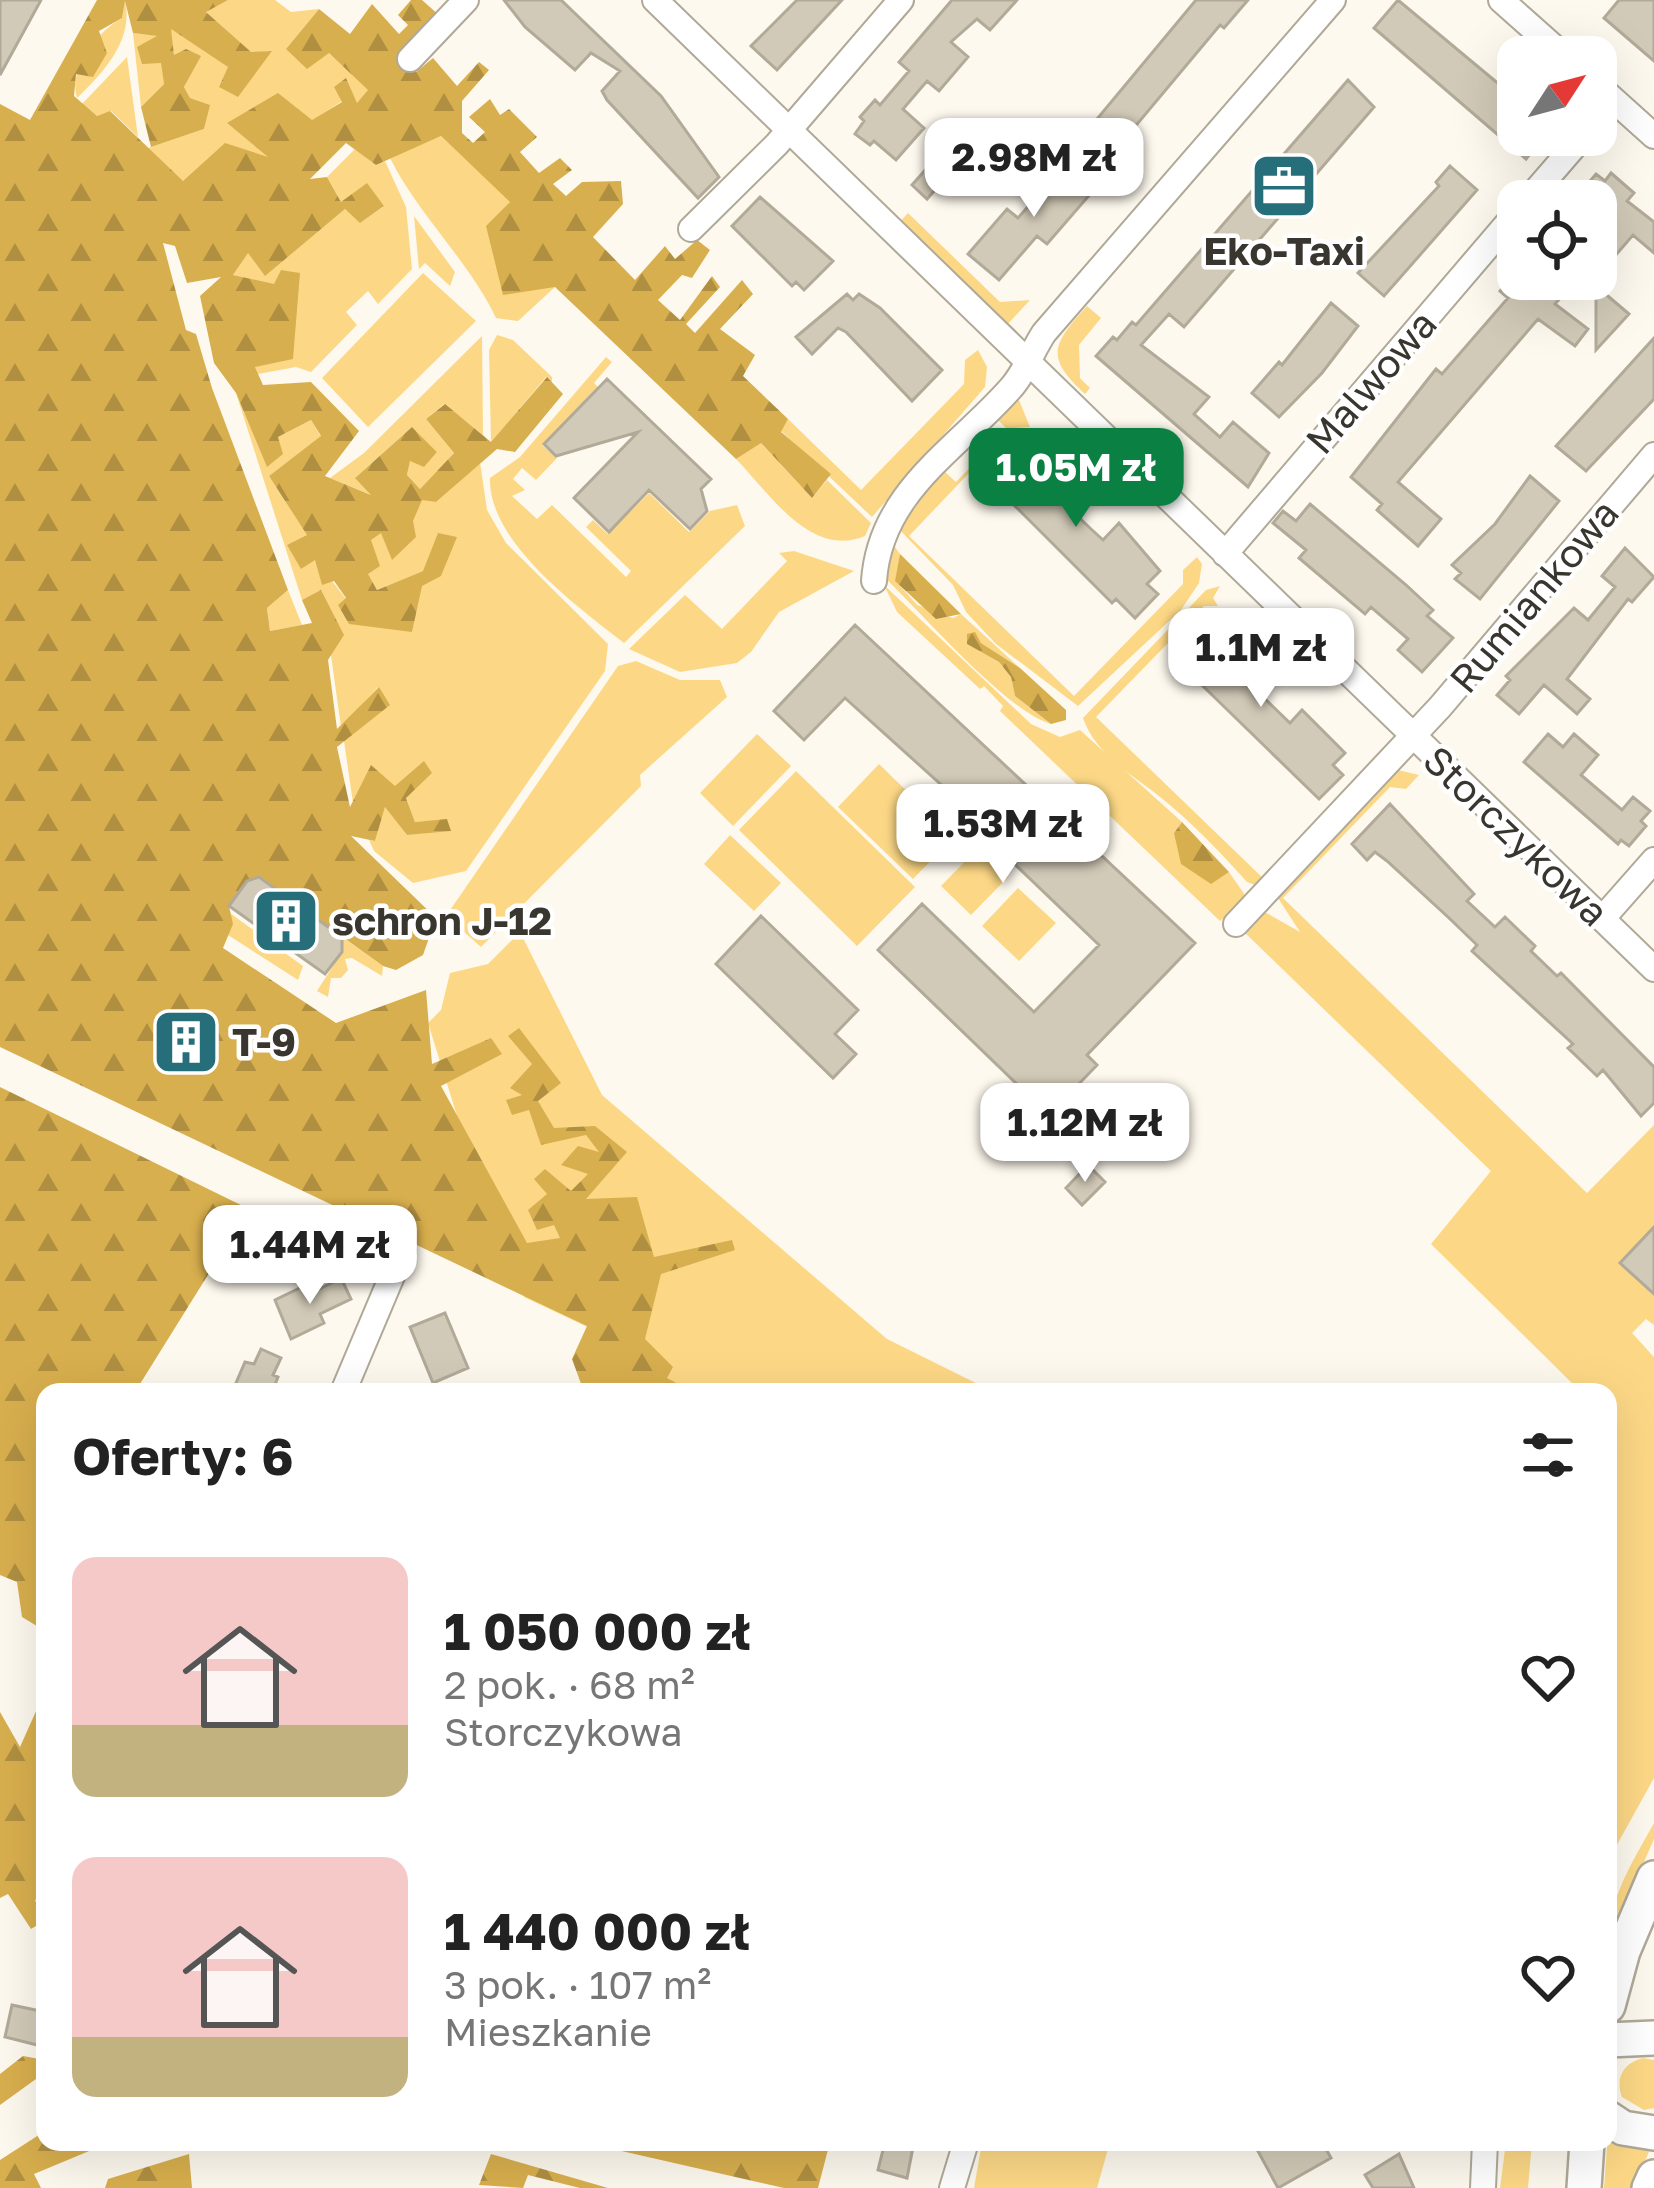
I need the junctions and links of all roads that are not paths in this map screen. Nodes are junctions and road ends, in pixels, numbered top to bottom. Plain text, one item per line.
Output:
1 (466, 0) edge
2 (655, 0) edge
3 (901, 0) edge
4 (1333, 0) edge
5 (1501, 0) edge
6 (1541, 36) edge
7 (410, 59) dead end
8 (1617, 103) edge
9 (787, 130) junction
10 (1654, 136) edge
11 (1566, 156) edge
12 (1545, 180) edge
13 (691, 229) dead end
14 (1497, 236) edge
15 (1027, 364) junction
16 (1654, 454) edge
17 (1225, 554) junction
18 (874, 581) dead end
19 (1413, 736) junction
20 (1654, 860) edge
21 (1602, 919) junction
22 (1236, 924) dead end
23 (1654, 969) edge
24 (403, 1250) dead end
25 (347, 1383) edge
26 (1654, 1877) edge
27 (1617, 1973) edge
28 (1654, 2038) edge
29 (1617, 2040) edge
30 (1617, 2124) edge
31 (1654, 2133) edge
32 (962, 2151) edge
33 (1485, 2151) edge
34 (1586, 2151) edge
35 (1654, 2177) edge
36 (952, 2188) edge
37 (1483, 2188) edge
38 (1584, 2188) edge
39 (1649, 2188) edge

1 - 7 street
2 - 9 street, Storczykowa
3 - 9 street
4 - 15 street
5 - 6 street
8 - 10 street
9 - 13 street
9 - 15 street, Storczykowa
11 - 12 street
14 - 17 street, Malwowa
15 - 17 street, Storczykowa
15 - 18 street
16 - 19 street, Rumiankowa
17 - 19 street, Storczykowa
19 - 21 street, Storczykowa
19 - 22 street, Rumiankowa
20 - 21 street
21 - 23 street, Storczykowa
24 - 25 street
26 - 27 street
28 - 29 street
30 - 31 street
32 - 36 street
33 - 37 street
34 - 38 street
35 - 39 street

